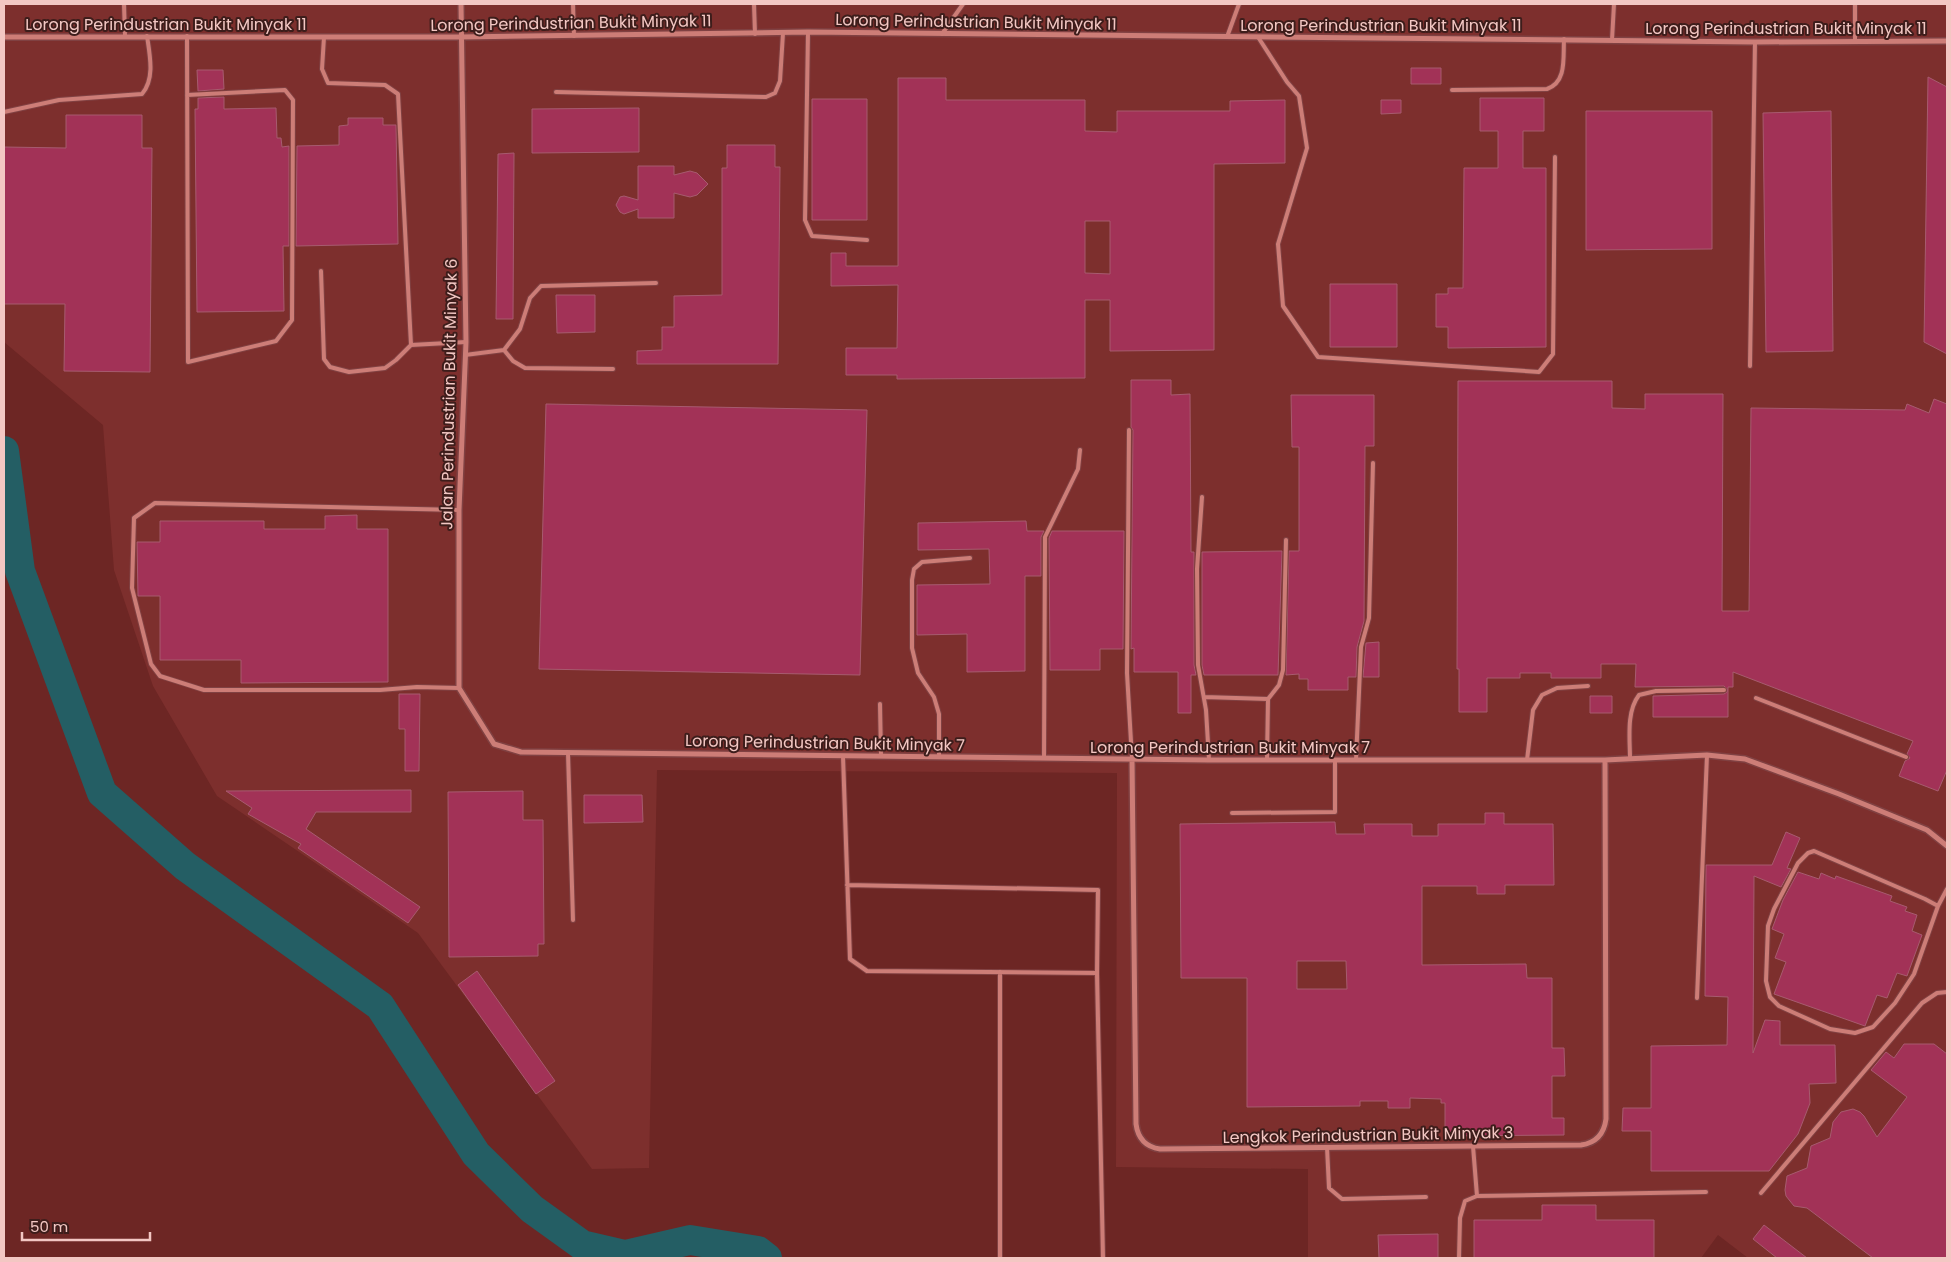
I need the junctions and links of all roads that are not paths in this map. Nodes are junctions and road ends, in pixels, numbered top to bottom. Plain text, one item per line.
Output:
1 (124, 4) edge
2 (461, 4) edge
3 (574, 4) edge
4 (754, 4) edge
5 (963, 4) edge
6 (1239, 4) edge
7 (1614, 4) edge
8 (1855, 4) edge
9 (808, 32) junction
10 (783, 33) junction
11 (756, 34) junction
12 (942, 34) junction
13 (125, 36) junction
14 (148, 36) junction
15 (187, 36) junction
16 (574, 36) junction
17 (4, 37) edge
18 (324, 37) junction
19 (460, 37) junction
20 (1228, 37) junction
21 (1258, 37) junction
22 (1564, 39) junction
23 (1612, 40) junction
24 (1855, 41) junction
25 (1947, 41) edge
26 (1755, 42) junction
27 (1452, 90) dead end
28 (556, 92) dead end
29 (187, 95) junction
30 (4, 112) edge
31 (1555, 157) dead end
32 (867, 240) dead end
33 (321, 271) dead end
34 (656, 284) dead end
35 (466, 342) junction
36 (411, 345) junction
37 (504, 350) junction
38 (465, 355) junction
39 (1750, 366) dead end
40 (613, 369) dead end
41 (1129, 430) dead end
42 (1080, 450) dead end
43 (1373, 463) dead end
44 (1202, 498) dead end
45 (459, 510) junction
46 (1286, 540) dead end
47 (970, 558) dead end
48 (1588, 686) dead end
49 (459, 688) junction
50 (1724, 690) dead end
51 (1204, 697) junction
52 (1756, 698) dead end
53 (1268, 699) junction
54 (880, 704) dead end
55 (568, 753) junction
56 (1707, 755) junction
57 (843, 756) junction
58 (881, 756) junction
59 (940, 757) junction
60 (1906, 757) dead end
61 (1044, 758) junction
62 (1132, 759) junction
63 (1209, 760) junction
64 (1267, 760) junction
65 (1335, 760) junction
66 (1356, 760) junction
67 (1527, 760) junction
68 (1605, 760) junction
69 (1630, 760) junction
70 (1232, 813) dead end
71 (1947, 838) edge
72 (1945, 845) edge
73 (847, 884) junction
74 (1947, 889) edge
75 (1938, 906) junction
76 (573, 920) dead end
77 (1000, 972) junction
78 (1097, 973) junction
79 (1947, 992) edge
80 (1697, 998) dead end
81 (1473, 1146) junction
82 (1327, 1147) junction
83 (1706, 1192) dead end
84 (1761, 1194) dead end
85 (1477, 1196) junction
86 (1426, 1197) dead end
87 (1000, 1258) edge
88 (1103, 1258) edge
89 (1459, 1258) edge

1 - 13 lane
2 - 19 street, Jalan Perindustrian Bukit Minyak 6
3 - 16 lane
4 - 11 lane
5 - 12 lane
6 - 20 lane
7 - 23 lane
8 - 24 lane
9 - 10 street, Lorong Perindustrian Bukit Minyak 11
9 - 12 street, Lorong Perindustrian Bukit Minyak 11
9 - 32 lane
10 - 11 street, Lorong Perindustrian Bukit Minyak 11
10 - 28 lane
11 - 16 street, Lorong Perindustrian Bukit Minyak 11
12 - 20 street, Lorong Perindustrian Bukit Minyak 11
13 - 14 street, Lorong Perindustrian Bukit Minyak 11
13 - 17 street, Lorong Perindustrian Bukit Minyak 11
14 - 15 street, Lorong Perindustrian Bukit Minyak 11
14 - 30 lane
15 - 18 street, Lorong Perindustrian Bukit Minyak 11
15 - 29 lane
16 - 19 street, Lorong Perindustrian Bukit Minyak 11
18 - 19 street, Lorong Perindustrian Bukit Minyak 11
18 - 36 lane
19 - 35 street, Jalan Perindustrian Bukit Minyak 6
20 - 21 street, Lorong Perindustrian Bukit Minyak 11
21 - 22 street, Lorong Perindustrian Bukit Minyak 11
21 - 31 lane
22 - 23 street, Lorong Perindustrian Bukit Minyak 11
22 - 27 lane
23 - 26 street, Lorong Perindustrian Bukit Minyak 11
24 - 25 street, Lorong Perindustrian Bukit Minyak 11
24 - 26 street, Lorong Perindustrian Bukit Minyak 11
26 - 39 lane
29 - 29 lane
33 - 36 lane
34 - 37 lane
35 - 36 lane
35 - 38 street, Jalan Perindustrian Bukit Minyak 6
37 - 38 lane
37 - 40 lane
38 - 45 street, Jalan Perindustrian Bukit Minyak 6
41 - 62 lane
42 - 61 lane
43 - 66 lane
44 - 51 lane
45 - 49 street, Jalan Perindustrian Bukit Minyak 6
45 - 49 lane
46 - 53 lane
47 - 59 lane
48 - 67 lane
49 - 55 street, Lorong Perindustrian Bukit Minyak 7
50 - 69 lane
51 - 53 lane
51 - 63 lane
52 - 60 lane
53 - 64 lane
54 - 58 lane
55 - 57 street, Lorong Perindustrian Bukit Minyak 7
55 - 76 lane
56 - 69 street, Lorong Perindustrian Bukit Minyak 7
56 - 72 street, Lorong Perindustrian Bukit Minyak 7
56 - 80 lane
57 - 58 street, Lorong Perindustrian Bukit Minyak 7
57 - 73 lane
58 - 59 street, Lorong Perindustrian Bukit Minyak 7
59 - 61 street, Lorong Perindustrian Bukit Minyak 7
61 - 62 street, Lorong Perindustrian Bukit Minyak 7
62 - 63 street, Lorong Perindustrian Bukit Minyak 7
62 - 82 street, Lengkok Perindustrian Bukit Minyak 3
63 - 64 street, Lorong Perindustrian Bukit Minyak 7
64 - 65 street, Lorong Perindustrian Bukit Minyak 7
65 - 66 street, Lorong Perindustrian Bukit Minyak 7
65 - 70 lane
66 - 67 street, Lorong Perindustrian Bukit Minyak 7
67 - 68 street, Lorong Perindustrian Bukit Minyak 7
68 - 69 street, Lorong Perindustrian Bukit Minyak 7
68 - 81 street, Lengkok Perindustrian Bukit Minyak 3
71 - 72 lane
73 - 77 lane
73 - 78 lane
74 - 75 lane
75 - 75 lane
77 - 78 lane
77 - 87 lane
78 - 88 lane
79 - 84 lane
81 - 82 street, Lengkok Perindustrian Bukit Minyak 3
81 - 85 lane
82 - 86 lane
83 - 85 lane
85 - 89 lane

